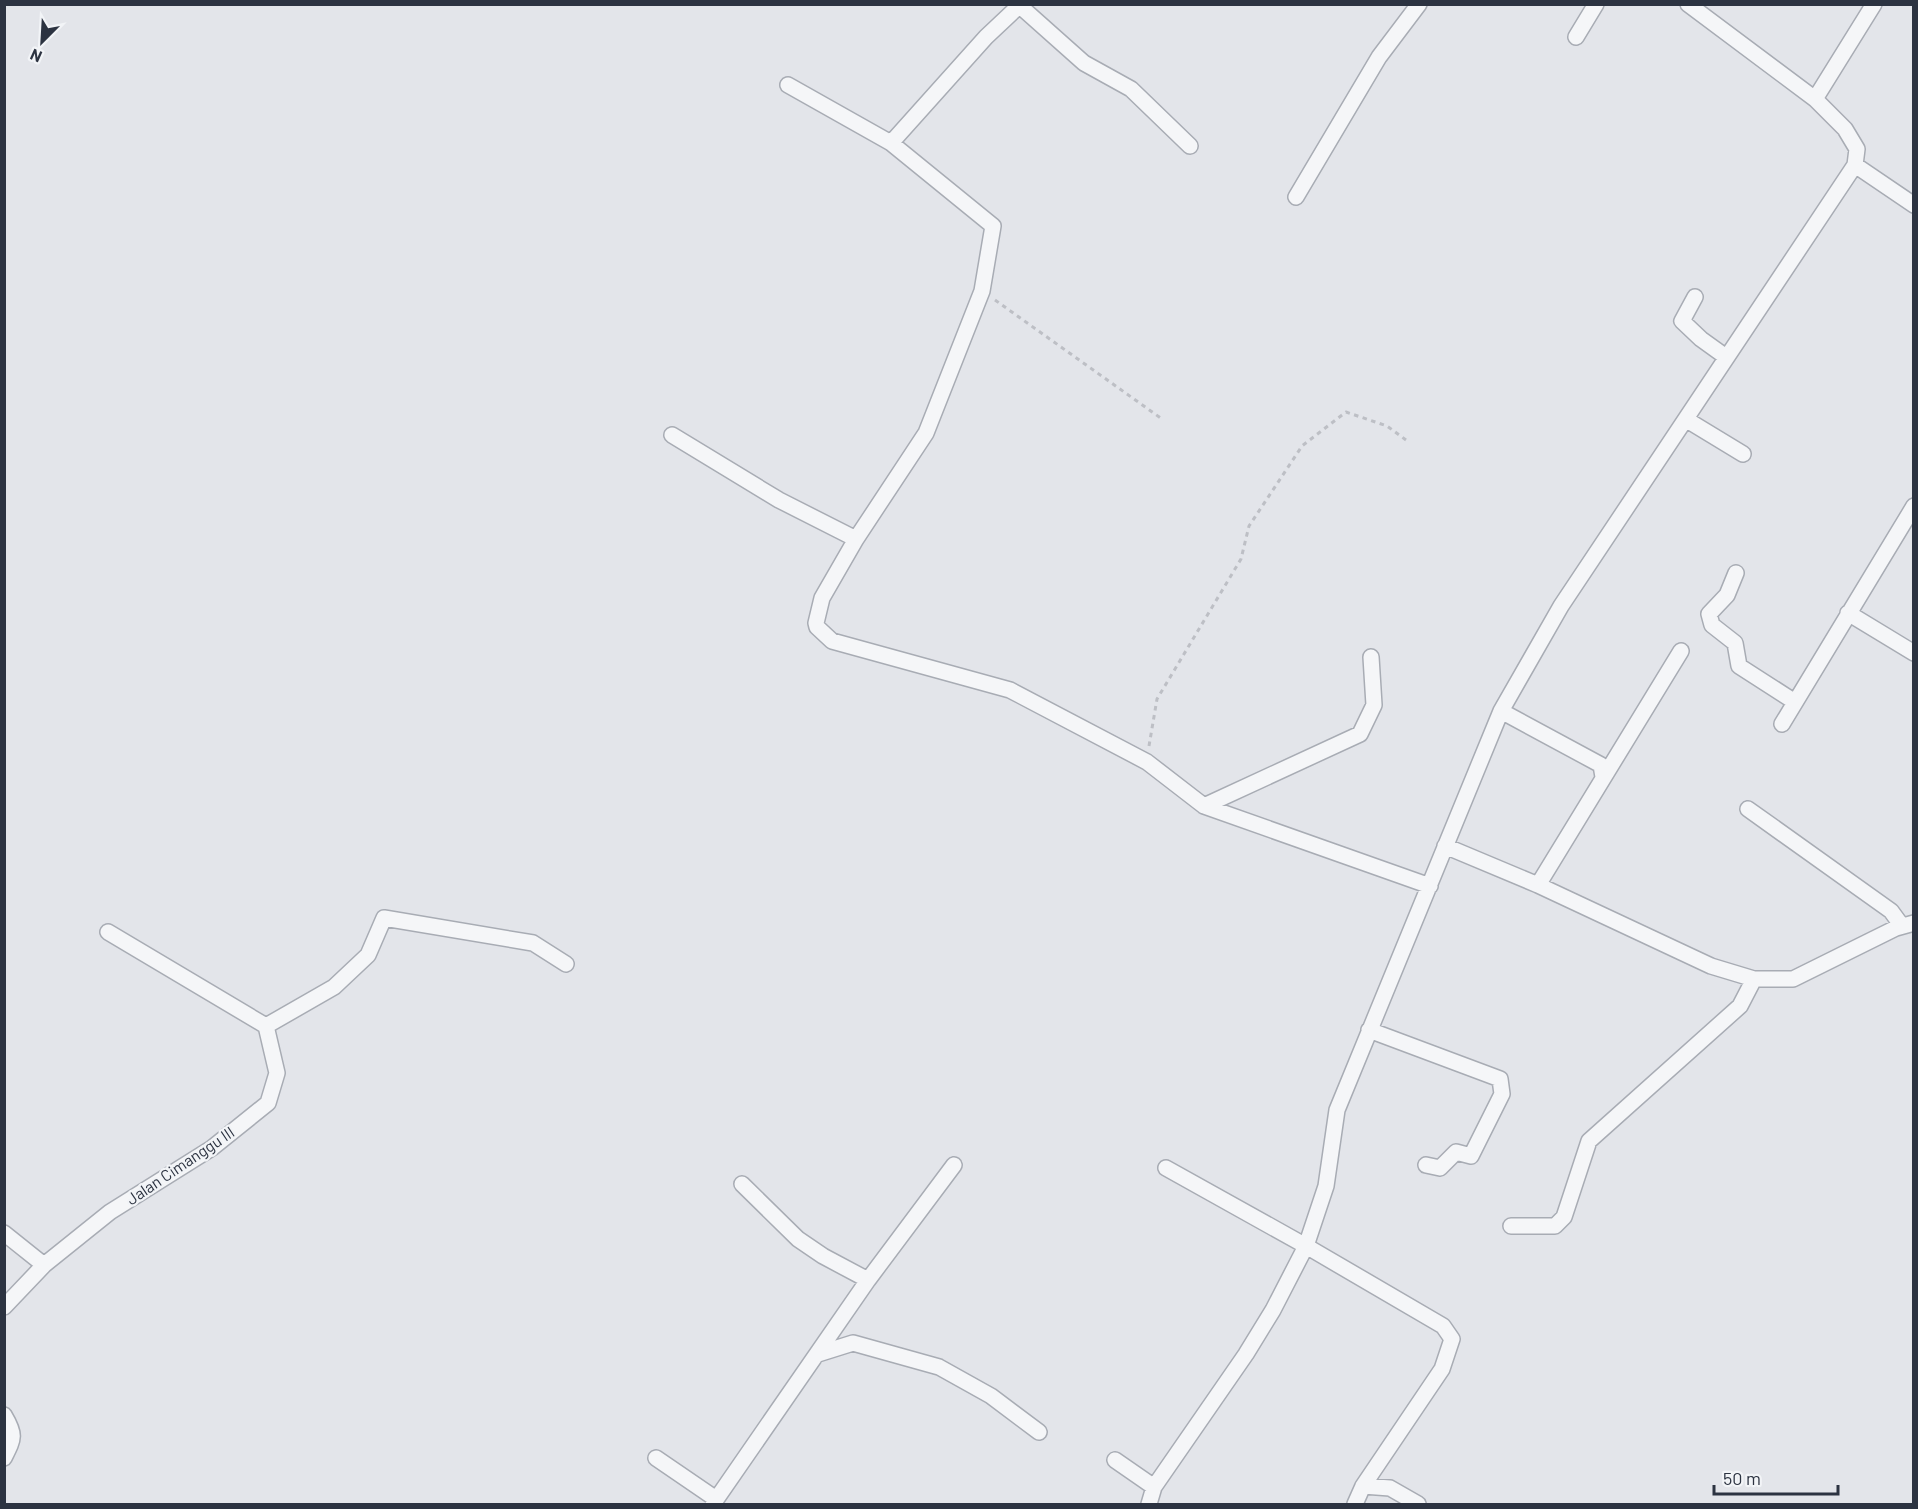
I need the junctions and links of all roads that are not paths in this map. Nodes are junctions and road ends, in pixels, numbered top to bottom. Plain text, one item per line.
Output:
1 (1419, 4) edge
2 (1596, 4) edge
3 (1688, 4) edge
4 (1874, 4) edge
5 (1021, 5) edge
6 (1576, 38) dead end
7 (788, 85) dead end
8 (1815, 99) junction
9 (891, 143) junction
10 (1190, 146) dead end
11 (1854, 165) junction
12 (1296, 197) dead end
13 (1914, 205) edge
14 (1695, 297) dead end
15 (1726, 357) junction
16 (1687, 420) junction
17 (672, 435) dead end
18 (1743, 454) dead end
19 (1914, 506) edge
20 (856, 539) junction
21 (1736, 573) dead end
22 (1848, 613) junction
23 (1681, 651) dead end
24 (1914, 653) edge
25 (1371, 657) dead end
26 (1795, 702) junction
27 (1501, 711) junction
28 (1782, 724) dead end
29 (1603, 777) junction
30 (1204, 806) junction
31 (1748, 809) dead end
32 (1445, 846) junction
33 (1538, 885) junction
34 (1430, 886) junction
35 (1908, 924) edge
36 (108, 933) dead end
37 (566, 964) dead end
38 (1754, 979) junction
39 (266, 1026) junction
40 (1369, 1030) junction
41 (954, 1165) dead end
42 (1426, 1165) dead end
43 (1166, 1168) dead end
44 (742, 1184) dead end
45 (1511, 1226) dead end
46 (4, 1233) edge
47 (1306, 1246) junction
48 (44, 1265) junction
49 (868, 1280) junction
50 (4, 1307) edge
51 (818, 1354) junction
52 (4, 1415) edge
53 (1039, 1432) dead end
54 (4, 1458) edge
55 (656, 1458) dead end
56 (1114, 1460) dead end
57 (1363, 1486) junction
58 (1154, 1487) junction
59 (715, 1502) edge
60 (1149, 1504) edge
61 (1355, 1504) edge
62 (1418, 1504) edge

1 - 12 street
2 - 6 street
3 - 8 street
4 - 8 street
5 - 9 street
5 - 10 street
7 - 9 street
8 - 11 street
9 - 20 street
11 - 13 street
11 - 15 street
14 - 15 street
15 - 16 street
16 - 18 street
16 - 27 street
17 - 20 street
19 - 22 street
20 - 30 street
21 - 26 street
22 - 24 street
22 - 26 street
23 - 29 street
25 - 30 street
26 - 28 street
27 - 29 street
27 - 32 street
29 - 33 street
30 - 34 street
31 - 35 street
32 - 33 street
32 - 34 street
33 - 38 street
34 - 40 street
35 - 38 street
36 - 39 street
37 - 39 street
38 - 45 street
39 - 48 street, Jalan Cimanggu III
40 - 42 street
40 - 47 street
41 - 49 street
43 - 47 street
44 - 49 street
46 - 48 street
47 - 57 street
47 - 58 street
48 - 50 street, Jalan Cimanggu III
49 - 51 street
51 - 53 street
51 - 59 street
52 - 54 street
55 - 59 street
56 - 58 street
57 - 61 street
57 - 62 street
58 - 60 street

